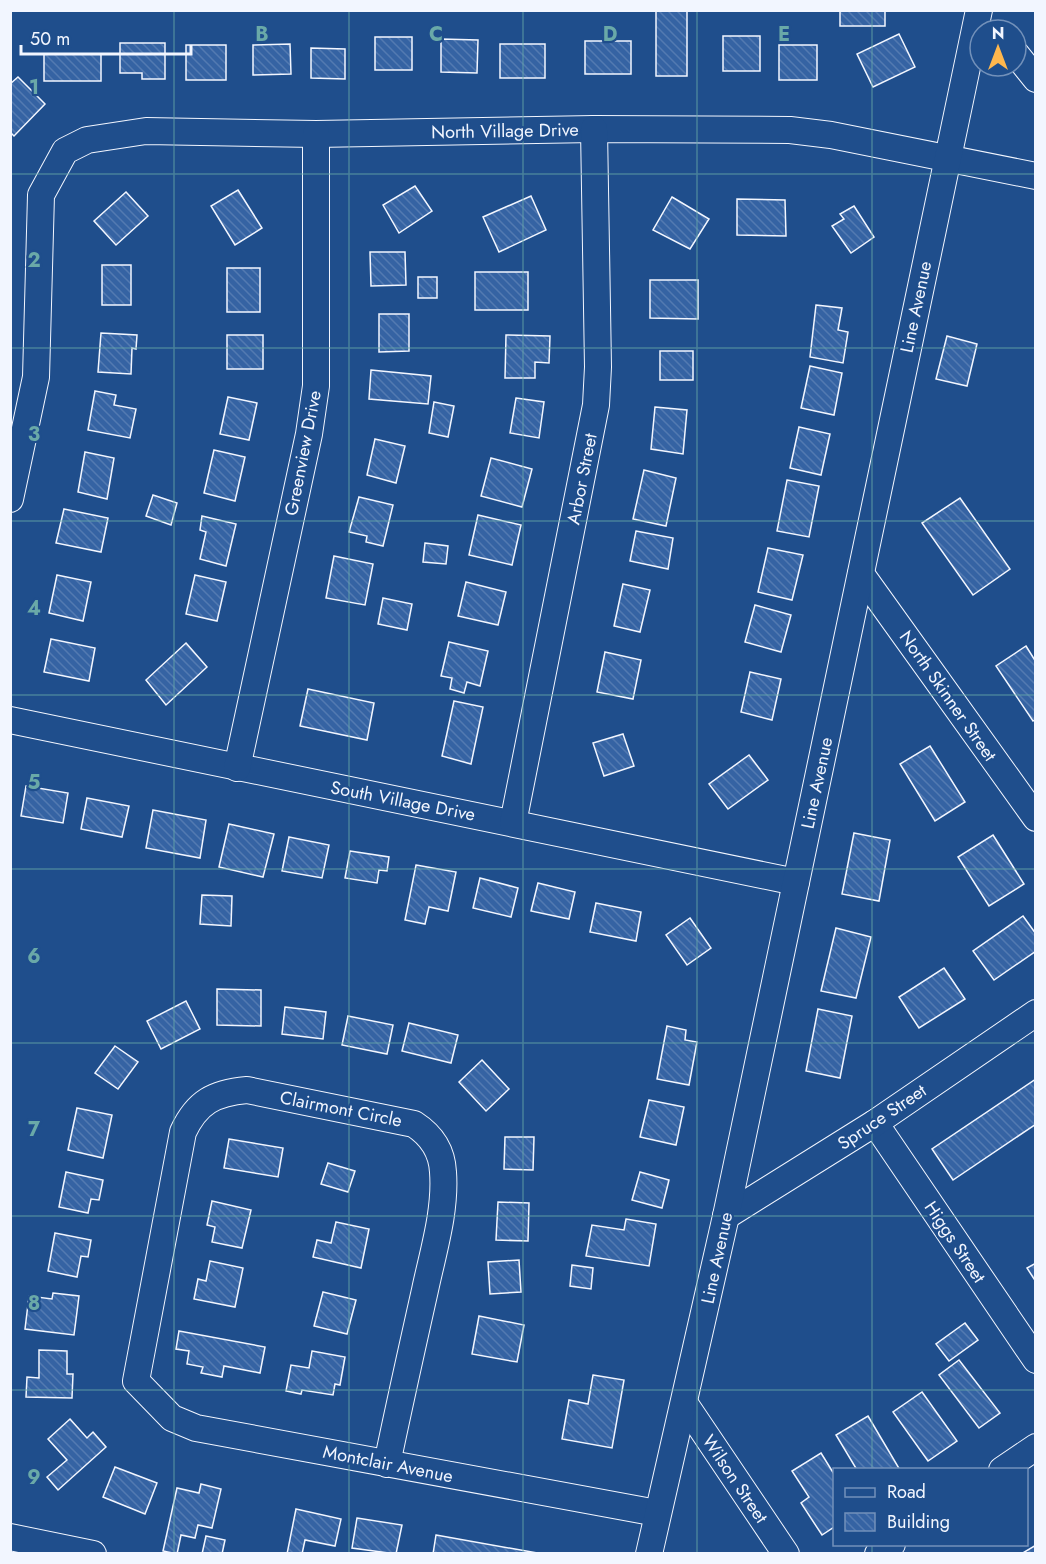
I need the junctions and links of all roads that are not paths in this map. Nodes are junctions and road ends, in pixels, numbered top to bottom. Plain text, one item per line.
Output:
1 (968, 70) edge
2 (594, 129) junction
3 (316, 134) junction
4 (946, 157) junction
5 (1035, 176) edge
6 (10, 499) edge
7 (861, 573) junction
8 (10, 720) edge
9 (237, 768) junction
10 (1035, 818) edge
11 (513, 823) junction
12 (796, 882) junction
13 (1035, 1013) edge
14 (875, 1123) junction
15 (726, 1216) junction
16 (1035, 1360) edge
17 (136, 1381) joint
18 (685, 1404) junction
19 (1035, 1447) edge
20 (387, 1464) junction
21 (1005, 1468) edge
22 (657, 1513) junction
23 (10, 1537) edge
24 (93, 1554) edge
25 (649, 1554) edge
26 (786, 1554) edge

1 - 4 street, Line Avenue
2 - 3 street, North Village Drive
2 - 4 street, North Village Drive
2 - 11 street, Arbor Street
3 - 6 street, North Village Drive
3 - 9 street, Greenview Drive
4 - 5 street, North Village Drive
4 - 7 street, Line Avenue
7 - 10 street, North Skinner Street
7 - 12 street, Line Avenue
8 - 9 street, South Village Drive
9 - 11 street, South Village Drive
11 - 12 street, South Village Drive
12 - 15 street, Line Avenue
13 - 14 street, Spruce Street
14 - 15 street, Spruce Street
14 - 16 street, Higgs Street
15 - 18 street, Line Avenue
17 - 20 street, Montclair Avenue
17 - 20 street, Clairmont Circle
18 - 22 street, Line Avenue
18 - 26 street, Wilson Street
19 - 21 street
20 - 22 street, Montclair Avenue
22 - 25 street, Line Avenue
23 - 24 street

